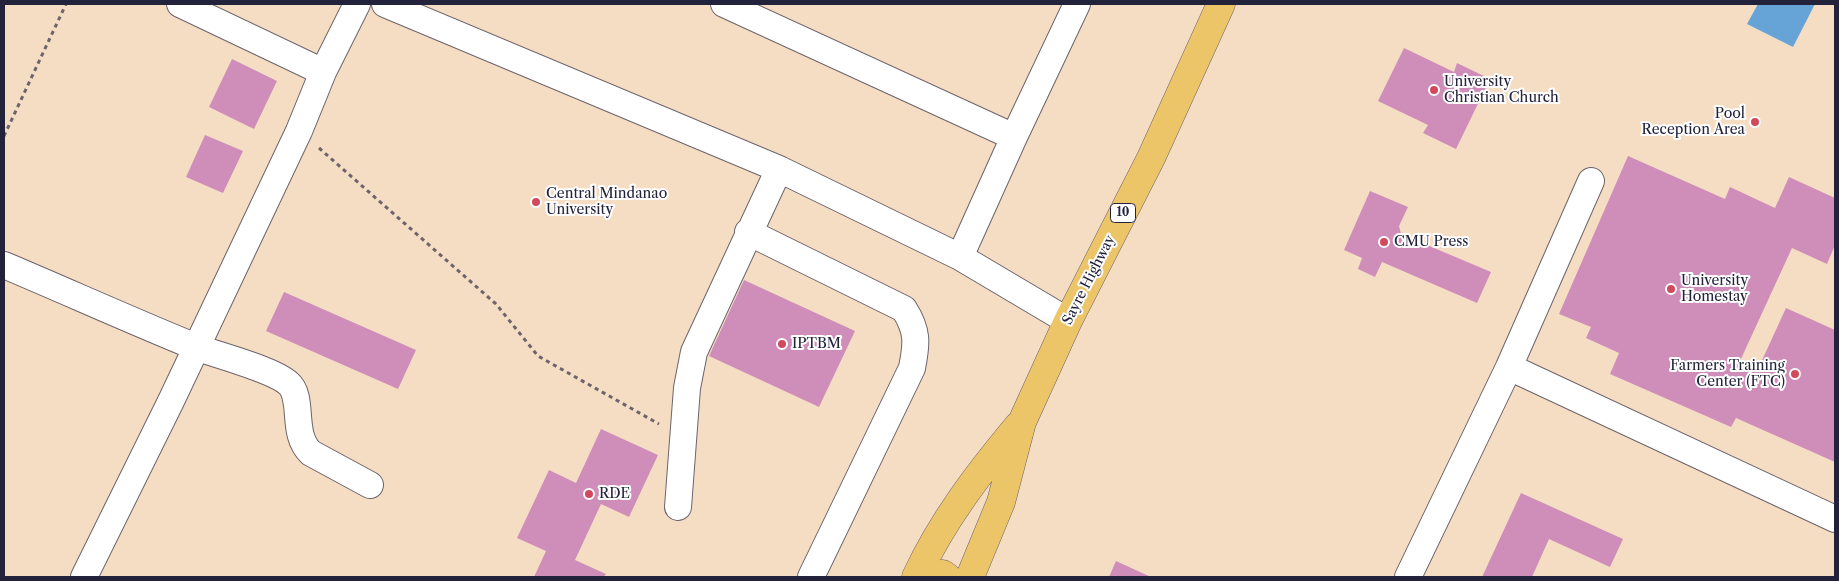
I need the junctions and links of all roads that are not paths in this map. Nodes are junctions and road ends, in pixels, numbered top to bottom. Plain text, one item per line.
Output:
1 (180, 4) edge
2 (357, 4) edge
3 (385, 4) edge
4 (724, 4) edge
5 (1077, 4) edge
6 (1221, 4) edge
7 (323, 72) junction
8 (1014, 137) junction
9 (779, 169) junction
10 (1591, 181) dead end
11 (748, 232) junction
12 (960, 257) junction
13 (4, 265) edge
14 (1068, 321) junction
15 (196, 347) junction
16 (1509, 367) junction
17 (1022, 422) junction
18 (370, 485) dead end
19 (678, 507) dead end
20 (1835, 519) edge
21 (84, 577) edge
22 (811, 577) edge
23 (918, 577) edge
24 (947, 577) edge
25 (970, 577) edge
26 (1408, 577) edge

1 - 7 street
2 - 7 street
3 - 9 street
4 - 8 street
5 - 8 street
6 - 14 highway, Sayre Highway / 10
7 - 15 street
8 - 12 street
9 - 11 street
9 - 12 street
10 - 16 street
11 - 19 street
11 - 22 street
12 - 14 street
13 - 15 street
14 - 17 highway, Sayre Highway / 10
15 - 18 street
15 - 21 street
16 - 20 street
16 - 26 street
17 - 23 highway, Sayre Highway / 10
17 - 25 highway, Sayre Highway / 10
23 - 24 highway

